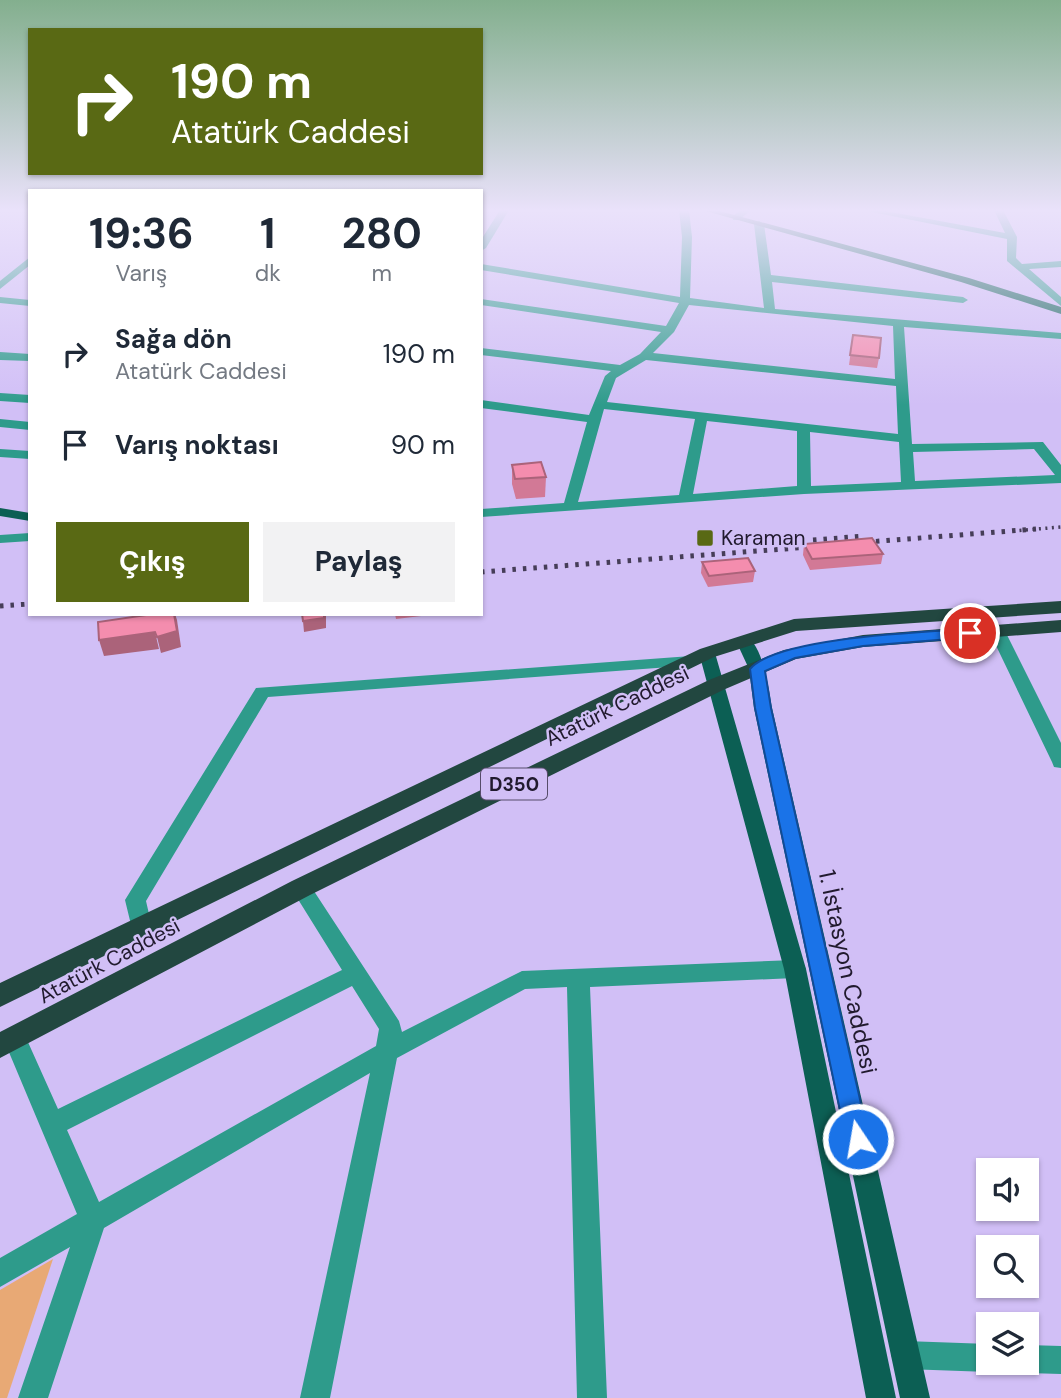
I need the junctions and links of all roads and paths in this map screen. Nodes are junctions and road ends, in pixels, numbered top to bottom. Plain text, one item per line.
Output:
1 (541, 275) edge
2 (686, 275) edge
3 (947, 275) edge
4 (1028, 275) edge
5 (766, 278) joint
6 (965, 280) junction
7 (0, 300) edge
8 (685, 301) junction
9 (483, 302) edge
10 (28, 303) edge
11 (1061, 303) edge
12 (770, 310) junction
13 (1061, 311) edge
14 (962, 314) junction
15 (898, 323) junction
16 (670, 330) junction
17 (1061, 336) edge
18 (483, 351) edge
19 (0, 356) edge
20 (644, 356) junction
21 (28, 358) edge
22 (622, 369) junction
23 (902, 383) junction
24 (0, 397) edge
25 (28, 399) edge
26 (483, 404) edge
27 (600, 405) junction
28 (702, 416) junction
29 (594, 419) junction
30 (7, 424) edge
31 (28, 426) edge
32 (803, 428) junction
33 (0, 437) edge
34 (905, 443) junction
35 (0, 453) edge
36 (28, 455) edge
37 (1061, 477) edge
38 (908, 486) junction
39 (804, 490) junction
40 (685, 499) junction
41 (570, 506) junction
42 (0, 512) edge
43 (483, 513) edge
44 (28, 517) edge
45 (28, 537) edge
46 (0, 539) edge
47 (1061, 607) edge
48 (1061, 626) edge
49 (997, 631) junction
50 (744, 641) junction
51 (699, 657) junction
52 (757, 669) junction
53 (716, 685) junction
54 (1061, 762) edge
55 (301, 888) junction
56 (141, 928) junction
57 (795, 969) junction
58 (356, 973) junction
59 (578, 977) junction
60 (0, 996) edge
61 (7, 1042) edge
62 (389, 1050) junction
63 (51, 1125) junction
64 (93, 1220) junction
65 (0, 1273) edge
66 (905, 1355) junction
67 (976, 1358) edge
68 (1039, 1359) edge
69 (1061, 1360) edge
70 (33, 1398) edge
71 (315, 1398) edge
72 (592, 1398) edge
73 (881, 1398) edge
74 (915, 1398) edge

1 - 8 street
2 - 8 street
3 - 6 main road
4 - 11 street
5 - 12 street
5 - 14 street
6 - 13 main road
6 - 14 street
7 - 10 street
8 - 12 street
8 - 16 street
9 - 16 street
12 - 15 street
14 - 15 street
14 - 17 street
15 - 23 street
16 - 20 street
18 - 22 street
19 - 21 street
20 - 22 street
20 - 23 street
22 - 27 street
23 - 34 street
24 - 25 street
26 - 29 street
27 - 28 street
27 - 29 street
28 - 32 street
28 - 40 street
29 - 41 street
30 - 31 street
30 - 33 street
32 - 34 street
32 - 39 street
34 - 37 street
34 - 38 street
35 - 36 street
37 - 38 street
38 - 39 street
39 - 40 street
40 - 41 street
41 - 43 street
42 - 44 main road
45 - 46 street
47 - 50 highway, Atatürk Caddesi / D350
48 - 49 highway, Atatürk Caddesi / D350
49 - 52 highway, Atatürk Caddesi / D350
49 - 54 street
50 - 51 highway, Atatürk Caddesi / D350
50 - 52 main road, 1. İstasyon Caddesi
51 - 53 main road
51 - 56 highway, Atatürk Caddesi / D350
51 - 56 street
52 - 53 highway, Atatürk Caddesi / D350
52 - 66 main road, 1. İstasyon Caddesi
53 - 55 highway, Atatürk Caddesi / D350
53 - 57 main road
55 - 58 street
55 - 61 highway, Atatürk Caddesi / D350
56 - 60 highway, Atatürk Caddesi / D350
57 - 59 street
57 - 73 main road
58 - 62 street
58 - 63 street
59 - 62 street
59 - 72 street
61 - 63 street
62 - 64 street
62 - 71 street
63 - 64 street
64 - 65 street
64 - 70 street
66 - 67 street
66 - 74 main road, 1. İstasyon Caddesi
68 - 69 street

